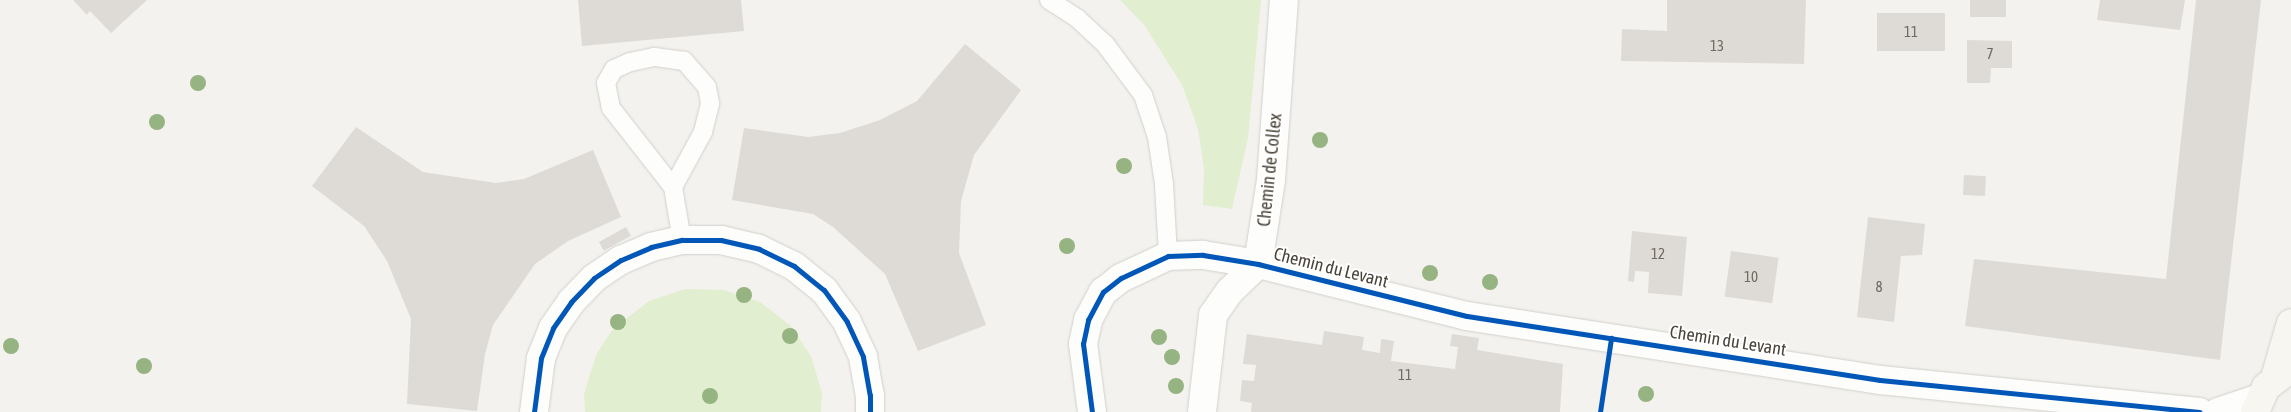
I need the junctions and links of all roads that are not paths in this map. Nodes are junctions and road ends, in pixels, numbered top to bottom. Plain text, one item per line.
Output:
1 (1050, 0) edge
2 (1284, 0) edge
3 (673, 187) junction
4 (682, 240) junction
5 (1168, 256) junction
6 (1258, 264) junction
7 (2291, 322) edge
8 (2270, 389) edge
9 (534, 412) edge
10 (870, 412) edge
11 (1092, 412) edge
12 (1202, 412) edge
13 (2199, 412) edge
14 (2218, 412) edge

1 - 5 lane
2 - 6 street, Chemin de Collex
3 - 3 lane
3 - 4 lane
4 - 9 street
4 - 10 street
5 - 6 street, Chemin du Levant
5 - 11 street
6 - 12 street
6 - 13 street, Chemin du Levant
7 - 8 main road
8 - 14 street

